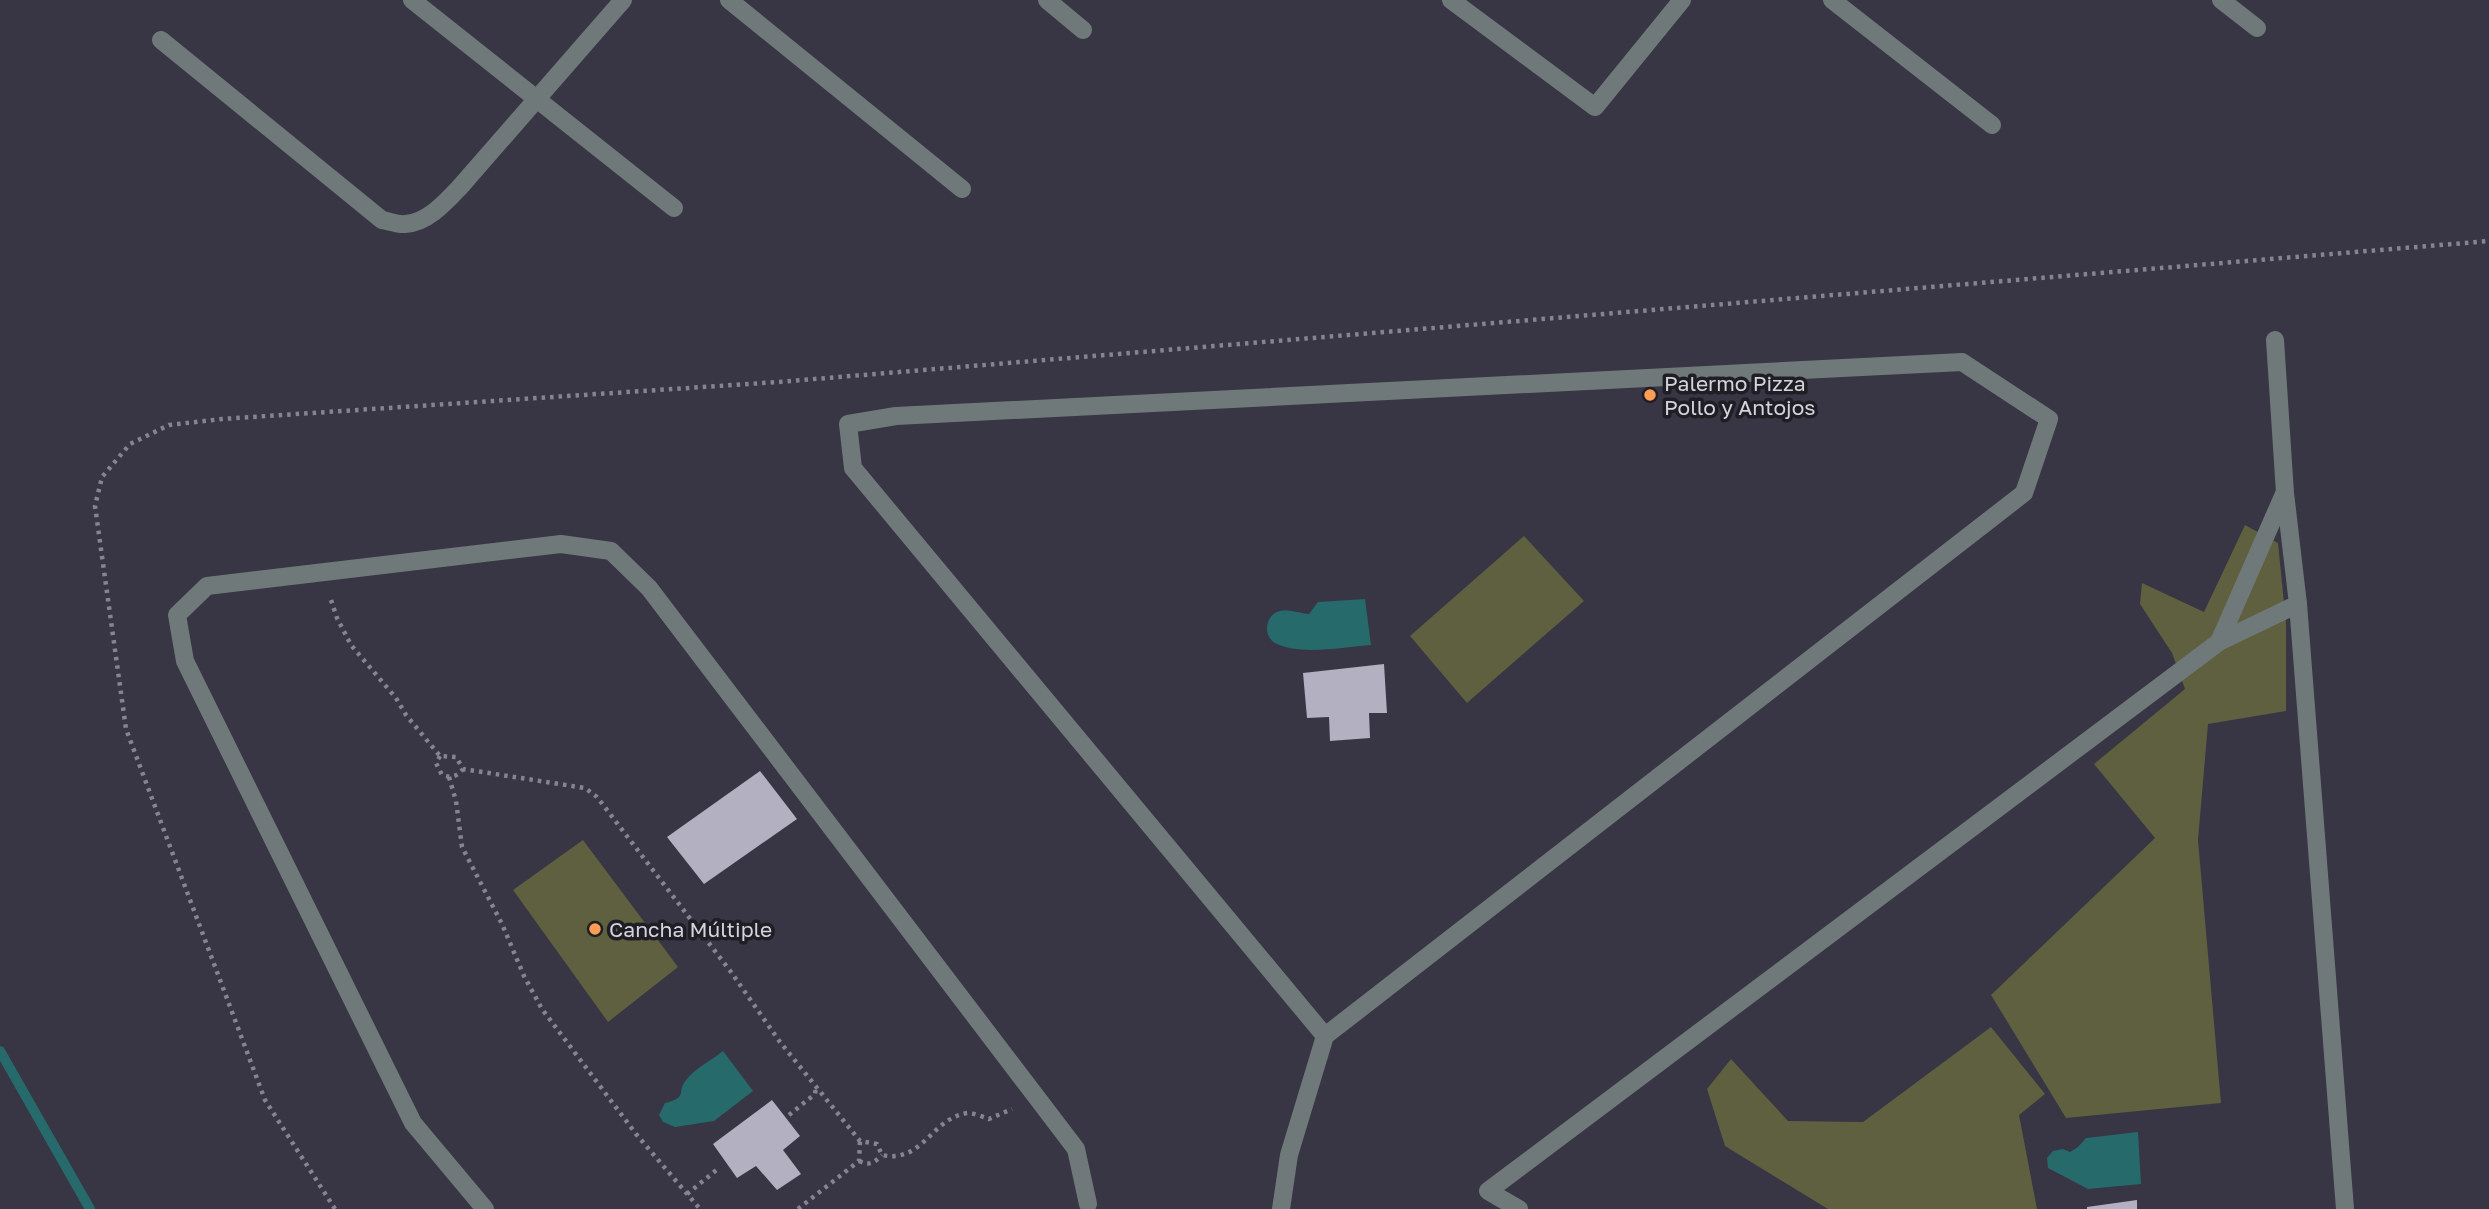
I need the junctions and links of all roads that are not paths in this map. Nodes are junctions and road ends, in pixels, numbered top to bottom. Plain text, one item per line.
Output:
1 (412, 0) edge
2 (623, 0) edge
3 (729, 0) edge
4 (1046, 0) edge
5 (1451, 0) edge
6 (1682, 0) edge
7 (1832, 0) edge
8 (2221, 0) edge
9 (2257, 28) dead end
10 (1083, 30) dead end
11 (161, 40) dead end
12 (537, 100) junction
13 (1992, 125) dead end
14 (962, 189) dead end
15 (674, 208) dead end
16 (2275, 340) dead end
17 (2285, 493) junction
18 (2298, 604) junction
19 (2219, 642) junction
20 (1325, 1036) junction
21 (1091, 1207) edge
22 (485, 1209) edge
23 (1281, 1209) edge
24 (1519, 1209) edge
25 (2344, 1209) edge

1 - 12 street
2 - 12 street
3 - 14 street
4 - 10 street
5 - 6 street
7 - 13 street
8 - 9 street
11 - 12 street
12 - 15 street
16 - 17 street
17 - 18 street
17 - 19 street
18 - 19 street
18 - 25 street
19 - 24 street
20 - 20 street
20 - 23 street
21 - 22 street

